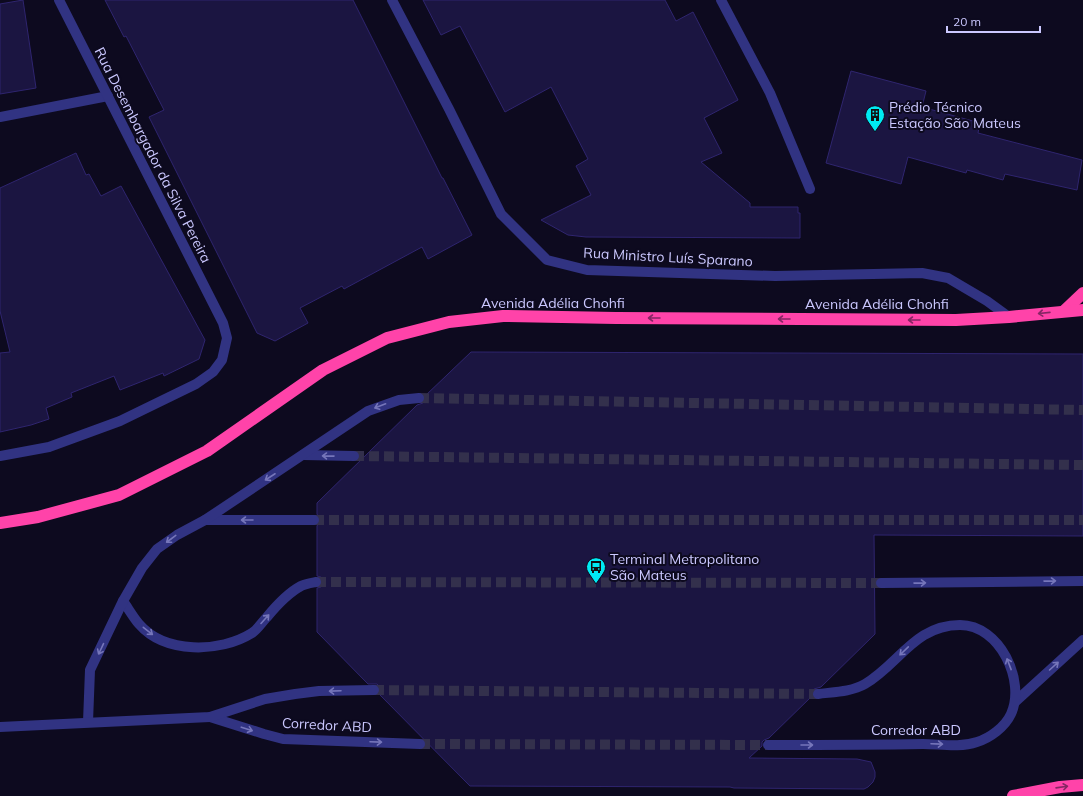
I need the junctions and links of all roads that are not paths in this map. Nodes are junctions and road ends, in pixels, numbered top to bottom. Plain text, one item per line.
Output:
1 (59, 0) edge
2 (392, 0) edge
3 (721, 0) edge
4 (108, 96) junction
5 (0, 117) edge
6 (810, 189) dead end
7 (1083, 293) edge
8 (1083, 310) edge
9 (1064, 311) junction
10 (1009, 317) junction
11 (418, 398) tunnel mouth
12 (303, 455) junction
13 (0, 456) edge
14 (354, 456) tunnel mouth
15 (205, 520) junction
16 (314, 520) tunnel mouth
17 (0, 523) edge
18 (1083, 580) edge
19 (316, 582) tunnel mouth
20 (881, 583) tunnel mouth
21 (123, 601) junction
22 (1083, 640) edge
23 (374, 690) tunnel mouth
24 (818, 694) tunnel mouth
25 (1015, 702) junction
26 (210, 717) junction
27 (88, 722) junction
28 (0, 727) edge
29 (420, 744) tunnel mouth
30 (768, 745) tunnel mouth
31 (1083, 785) edge
32 (1013, 796) edge

1 - 4 street, Rua Desembargador da Silva Pereira
2 - 10 street, Rua Ministro Luís Sparano
3 - 6 street
4 - 5 street
4 - 13 street, Rua Desembargador da Silva Pereira
7 - 9 highway
8 - 9 highway, Avenida Adélia Chohfi
9 -> 10 highway, Avenida Adélia Chohfi
10 -> 17 highway, Avenida Adélia Chohfi
11 -> 12 street
14 -> 12 street
12 -> 15 street
16 -> 15 street
15 -> 21 street
20 -> 18 street
21 -> 19 street
21 -> 27 street
25 -> 22 street
23 -> 26 street, Corredor ABD
25 -> 24 street, Corredor ABD
30 -> 25 street, Corredor ABD
26 - 27 street, Corredor ABD
26 -> 29 street, Corredor ABD
27 - 28 street, Corredor ABD
32 -> 31 highway

